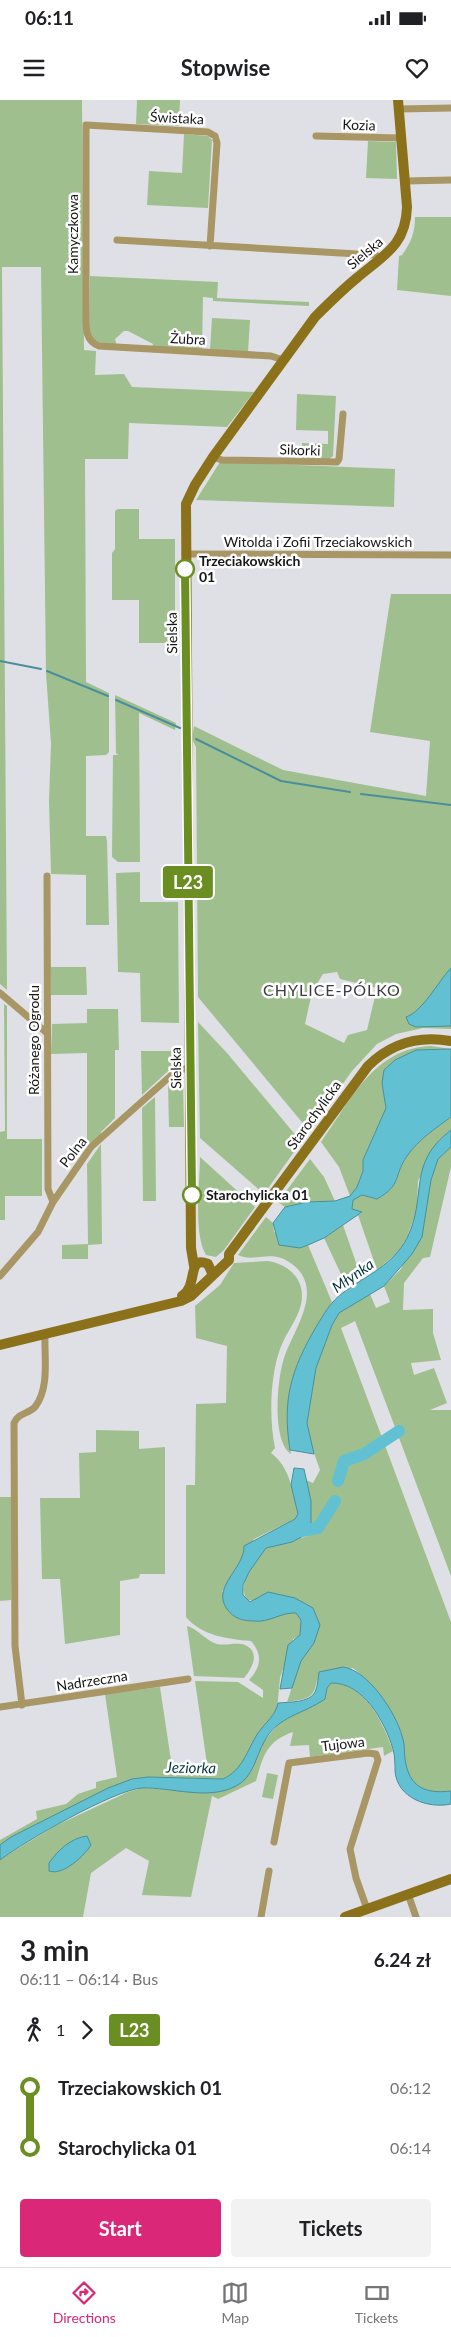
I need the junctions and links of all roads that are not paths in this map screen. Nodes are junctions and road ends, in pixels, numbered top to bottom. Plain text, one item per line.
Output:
1 (398, 104) edge
2 (451, 108) edge
3 (86, 125) joint
4 (316, 136) dead end
5 (401, 138) junction
6 (451, 180) edge
7 (405, 181) junction
8 (117, 240) dead end
9 (210, 246) junction
10 (382, 258) junction
11 (92, 342) joint
12 (283, 360) junction
13 (343, 414) dead end
14 (214, 457) junction
15 (185, 554) junction
16 (451, 555) edge
17 (47, 876) dead end
18 (0, 993) edge
19 (46, 1033) junction
20 (451, 1041) edge
21 (190, 1066) junction
22 (53, 1202) junction
23 (205, 1267) junction
24 (0, 1276) edge
25 (193, 1278) junction
26 (203, 1283) junction
27 (175, 1301) junction
28 (45, 1334) junction
29 (0, 1345) edge
30 (188, 1679) dead end
31 (22, 1705) junction
32 (0, 1707) edge
33 (274, 1842) dead end
34 (269, 1871) dead end
35 (451, 1879) edge
36 (408, 1894) junction
37 (368, 1909) junction
38 (261, 1917) edge
39 (345, 1917) edge
40 (416, 1917) edge

1 - 2 street
1 - 5 street, Sielska
3 - 9 street, Świstaka
3 - 11 street, Kamyczkowa
4 - 5 street, Kozia
5 - 7 street, Sielska
6 - 7 street
7 - 10 street, Sielska
8 - 9 street
9 - 10 street
10 - 12 street, Sielska
11 - 12 street, Żubra
12 - 14 street, Sielska
13 - 14 street, Sikorki
14 - 15 street, Sielska
15 - 16 street, Witolda i Zofii Trzeciakowskich
15 - 21 street, Sielska
17 - 19 street, Różanego Ogrodu
18 - 19 street
19 - 22 street, Różanego Ogrodu
20 - 23 street, Starochylicka
21 - 22 street, Polna
21 - 23 street, Sielska
22 - 24 street, Polna
23 - 25 street
23 - 26 street, Starochylicka
25 - 26 street
25 - 27 street
26 - 27 street, Starochylicka
27 - 28 street, Starochylicka
28 - 29 street, Starochylicka
28 - 31 street
30 - 31 street, Nadrzeczna
31 - 32 street, Nadrzeczna
33 - 37 street, Tujowa
34 - 38 street
35 - 36 street
36 - 37 street
36 - 40 street
37 - 39 street

